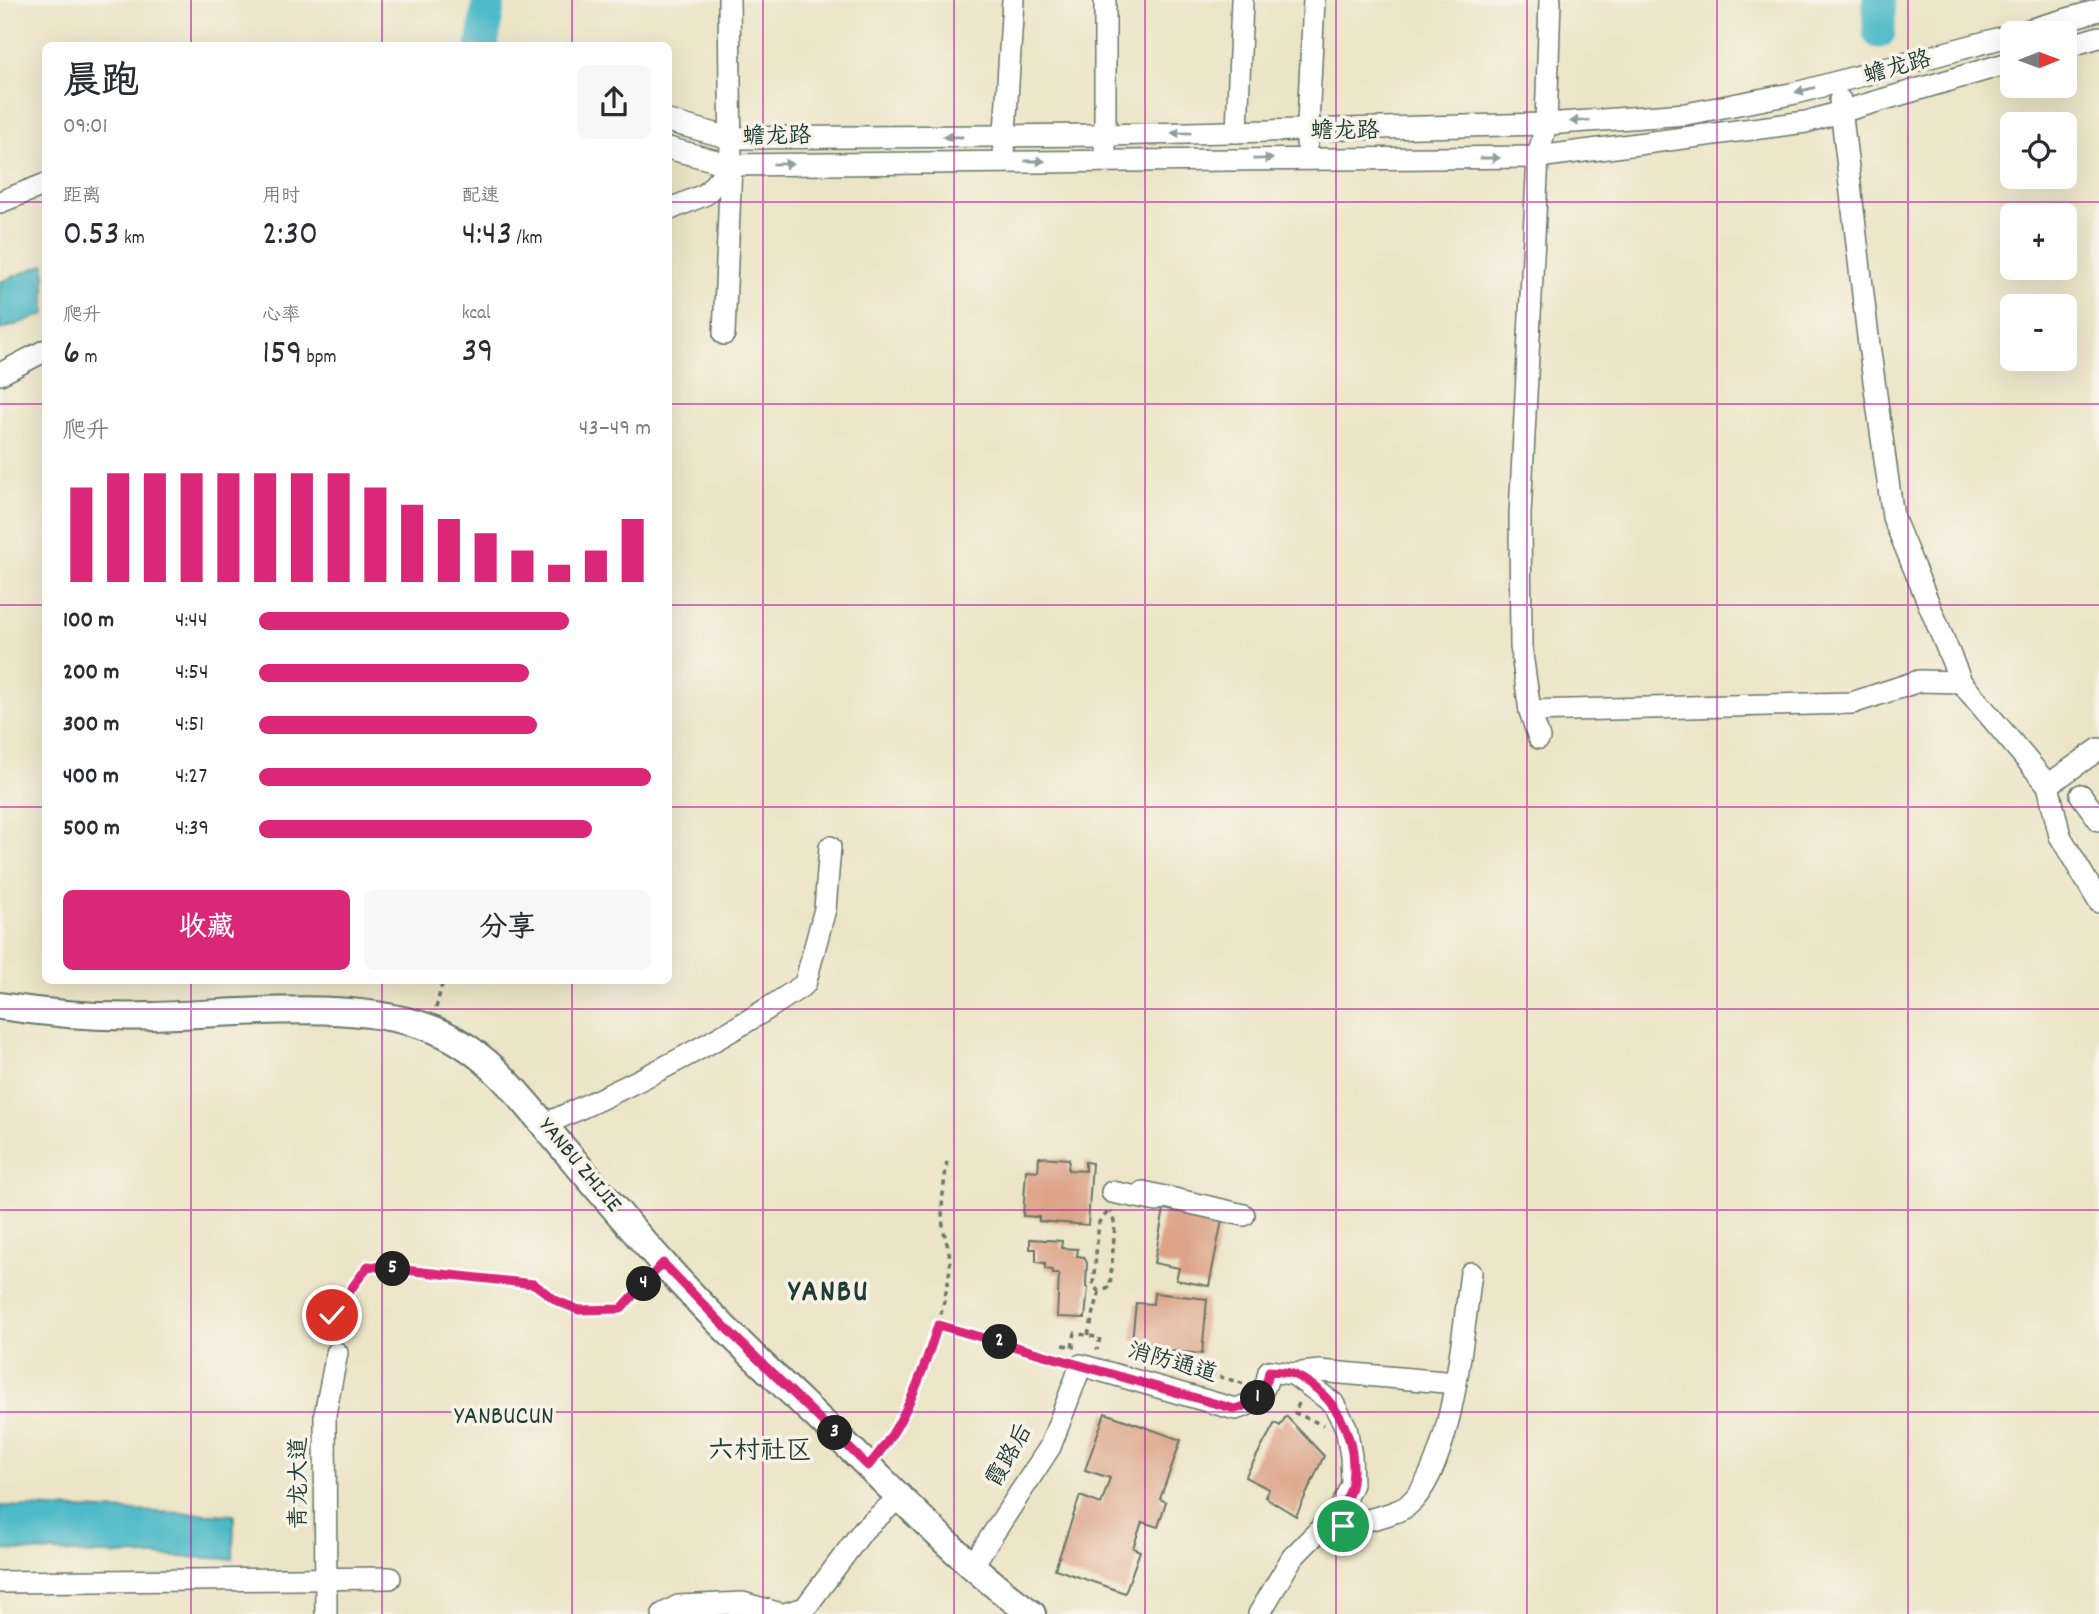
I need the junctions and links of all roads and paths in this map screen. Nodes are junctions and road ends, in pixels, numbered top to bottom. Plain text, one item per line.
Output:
1 (729, 0) edge
2 (1013, 0) edge
3 (1105, 0) edge
4 (1242, 0) edge
5 (1314, 0) edge
6 (1550, 0) edge
7 (2099, 10) edge
8 (2060, 21) edge
9 (2099, 37) edge
10 (2000, 38) edge
11 (2077, 43) edge
12 (2000, 66) edge
13 (1838, 82) junction
14 (1842, 113) junction
15 (672, 122) edge
16 (1546, 124) junction
17 (1307, 131) junction
18 (1237, 132) junction
19 (1105, 135) junction
20 (1005, 136) junction
21 (730, 138) junction
22 (672, 149) edge
23 (1538, 157) junction
24 (1308, 159) junction
25 (1004, 161) junction
26 (1106, 161) junction
27 (731, 165) junction
28 (42, 186) edge
29 (0, 202) edge
30 (672, 208) edge
31 (724, 334) dead end
32 (42, 352) edge
33 (0, 374) edge
34 (1961, 682) junction
35 (1530, 711) junction
36 (1539, 738) dead end
37 (2099, 750) edge
38 (2048, 785) junction
39 (2081, 795) dead end
40 (2099, 820) edge
41 (830, 847) dead end
42 (2099, 902) edge
43 (442, 984) edge
44 (0, 1006) edge
45 (430, 1028) junction
46 (543, 1125) junction
47 (947, 1160) dead end
48 (1112, 1192) dead end
49 (1143, 1192) dead end
50 (1183, 1202) junction
51 (1244, 1214) dead end
52 (663, 1263) junction
53 (1471, 1273) dead end
54 (1099, 1293) junction
55 (938, 1325) junction
56 (1088, 1335) junction
57 (1063, 1345) dead end
58 (337, 1353) joint
59 (1083, 1353) junction
60 (1134, 1359) dead end
61 (1293, 1374) junction
62 (1455, 1383) junction
63 (1245, 1384) dead end
64 (1300, 1401) dead end
65 (1331, 1429) dead end
66 (868, 1466) junction
67 (900, 1497) junction
68 (1320, 1531) junction
69 (972, 1566) junction
70 (326, 1578) junction
71 (390, 1578) dead end
72 (0, 1582) edge
73 (326, 1614) edge
74 (663, 1614) edge
75 (782, 1614) edge
76 (1032, 1614) edge
77 (1259, 1614) edge

1 - 21 street
2 - 20 street
3 - 19 street
4 - 18 street
5 - 17 street
6 - 16 street
7 - 8 street
9 - 11 street
10 - 13 street, 蟾龙路
12 - 14 street, 蟾龙路
13 - 14 street
13 -> 16 street, 蟾龙路
14 - 23 street, 蟾龙路
14 - 34 street
15 - 21 street, 蟾龙路
16 - 17 street, 蟾龙路
16 - 23 street
17 - 18 street, 蟾龙路
17 - 24 street
18 -> 19 street, 蟾龙路
19 - 20 street, 蟾龙路
19 - 26 street
20 -> 21 street, 蟾龙路
20 - 25 street
21 - 27 street
22 - 27 street, 蟾龙路
24 -> 23 street, 蟾龙路
23 - 35 street
26 -> 24 street, 蟾龙路
25 -> 26 street, 蟾龙路
27 -> 25 street, 蟾龙路
27 - 30 street
27 - 31 street
28 - 29 street
32 - 33 street
34 - 35 street
34 - 38 street
35 - 36 street
37 - 38 street
38 - 42 street
39 - 40 street
41 - 46 street
43 - 45 path
44 - 45 main road, YANBU ZHIJIE
45 - 46 main road, YANBU ZHIJIE
46 - 52 main road, YANBU ZHIJIE
47 - 55 path
48 - 50 street
49 - 50 street
50 - 51 street
52 - 58 path
52 - 66 main road, YANBU ZHIJIE
53 - 62 street
54 - 54 path
54 - 56 path
55 - 59 path
55 - 66 path
56 - 59 path
56 - 59 path
57 - 59 path
58 - 70 street, 青龙大道
59 - 61 street, 消防通道
59 - 69 street, 霞路后
60 - 63 path
61 - 62 street
61 - 68 street
62 - 68 street
64 - 65 path
66 - 67 main road, YANBU ZHIJIE
67 - 69 main road, YANBU ZHIJIE
67 - 75 street
68 - 77 street
69 - 76 main road, YANBU ZHIJIE
70 - 71 street
70 - 72 street
70 - 73 street, 青龙大道
74 - 75 street

